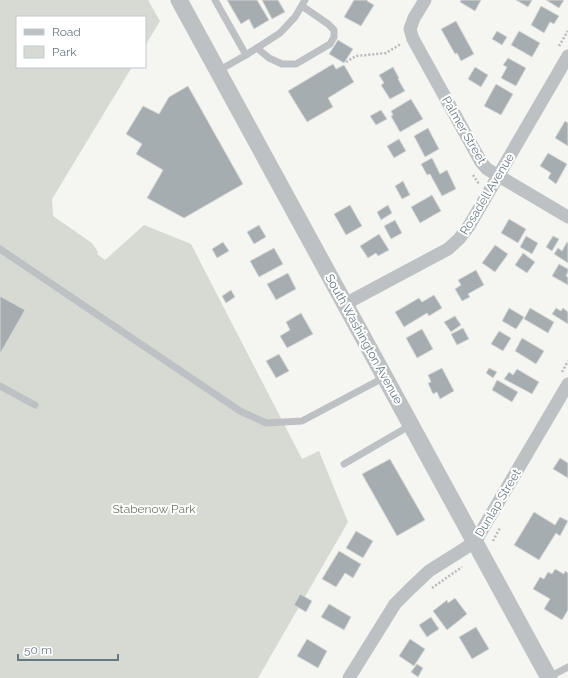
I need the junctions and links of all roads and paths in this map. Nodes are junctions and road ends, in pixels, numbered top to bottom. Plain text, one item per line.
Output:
1 (179, 0) edge
2 (215, 0) edge
3 (425, 0) edge
4 (304, 3) edge
5 (400, 39) dead end
6 (257, 48) junction
7 (246, 56) junction
8 (568, 56) edge
9 (346, 62) dead end
10 (218, 71) junction
11 (471, 170) dead end
12 (498, 176) junction
13 (479, 184) dead end
14 (568, 217) edge
15 (0, 249) edge
16 (345, 304) junction
17 (385, 377) junction
18 (568, 384) edge
19 (0, 386) edge
20 (35, 406) dead end
21 (411, 425) junction
22 (344, 464) dead end
23 (475, 542) junction
24 (466, 564) dead end
25 (427, 592) dead end
26 (568, 667) edge
27 (549, 677) edge
28 (349, 678) edge

1 - 10 street, South Washington Avenue
2 - 7 lane
3 - 12 street, Palmer Street
4 - 6 lane
4 - 6 lane
5 - 9 path
6 - 7 lane
7 - 10 lane
8 - 12 street, Rosadell Avenue
10 - 16 street, South Washington Avenue
11 - 13 path
12 - 14 street, Palmer Street
12 - 16 street, Rosadell Avenue
15 - 17 lane
16 - 17 street, South Washington Avenue
17 - 21 street, South Washington Avenue
18 - 23 street, Dunlap Street
19 - 20 lane
21 - 22 lane
21 - 23 street, South Washington Avenue
23 - 27 street, South Washington Avenue
23 - 28 street, Dunlap Street
24 - 25 path
26 - 27 lane

